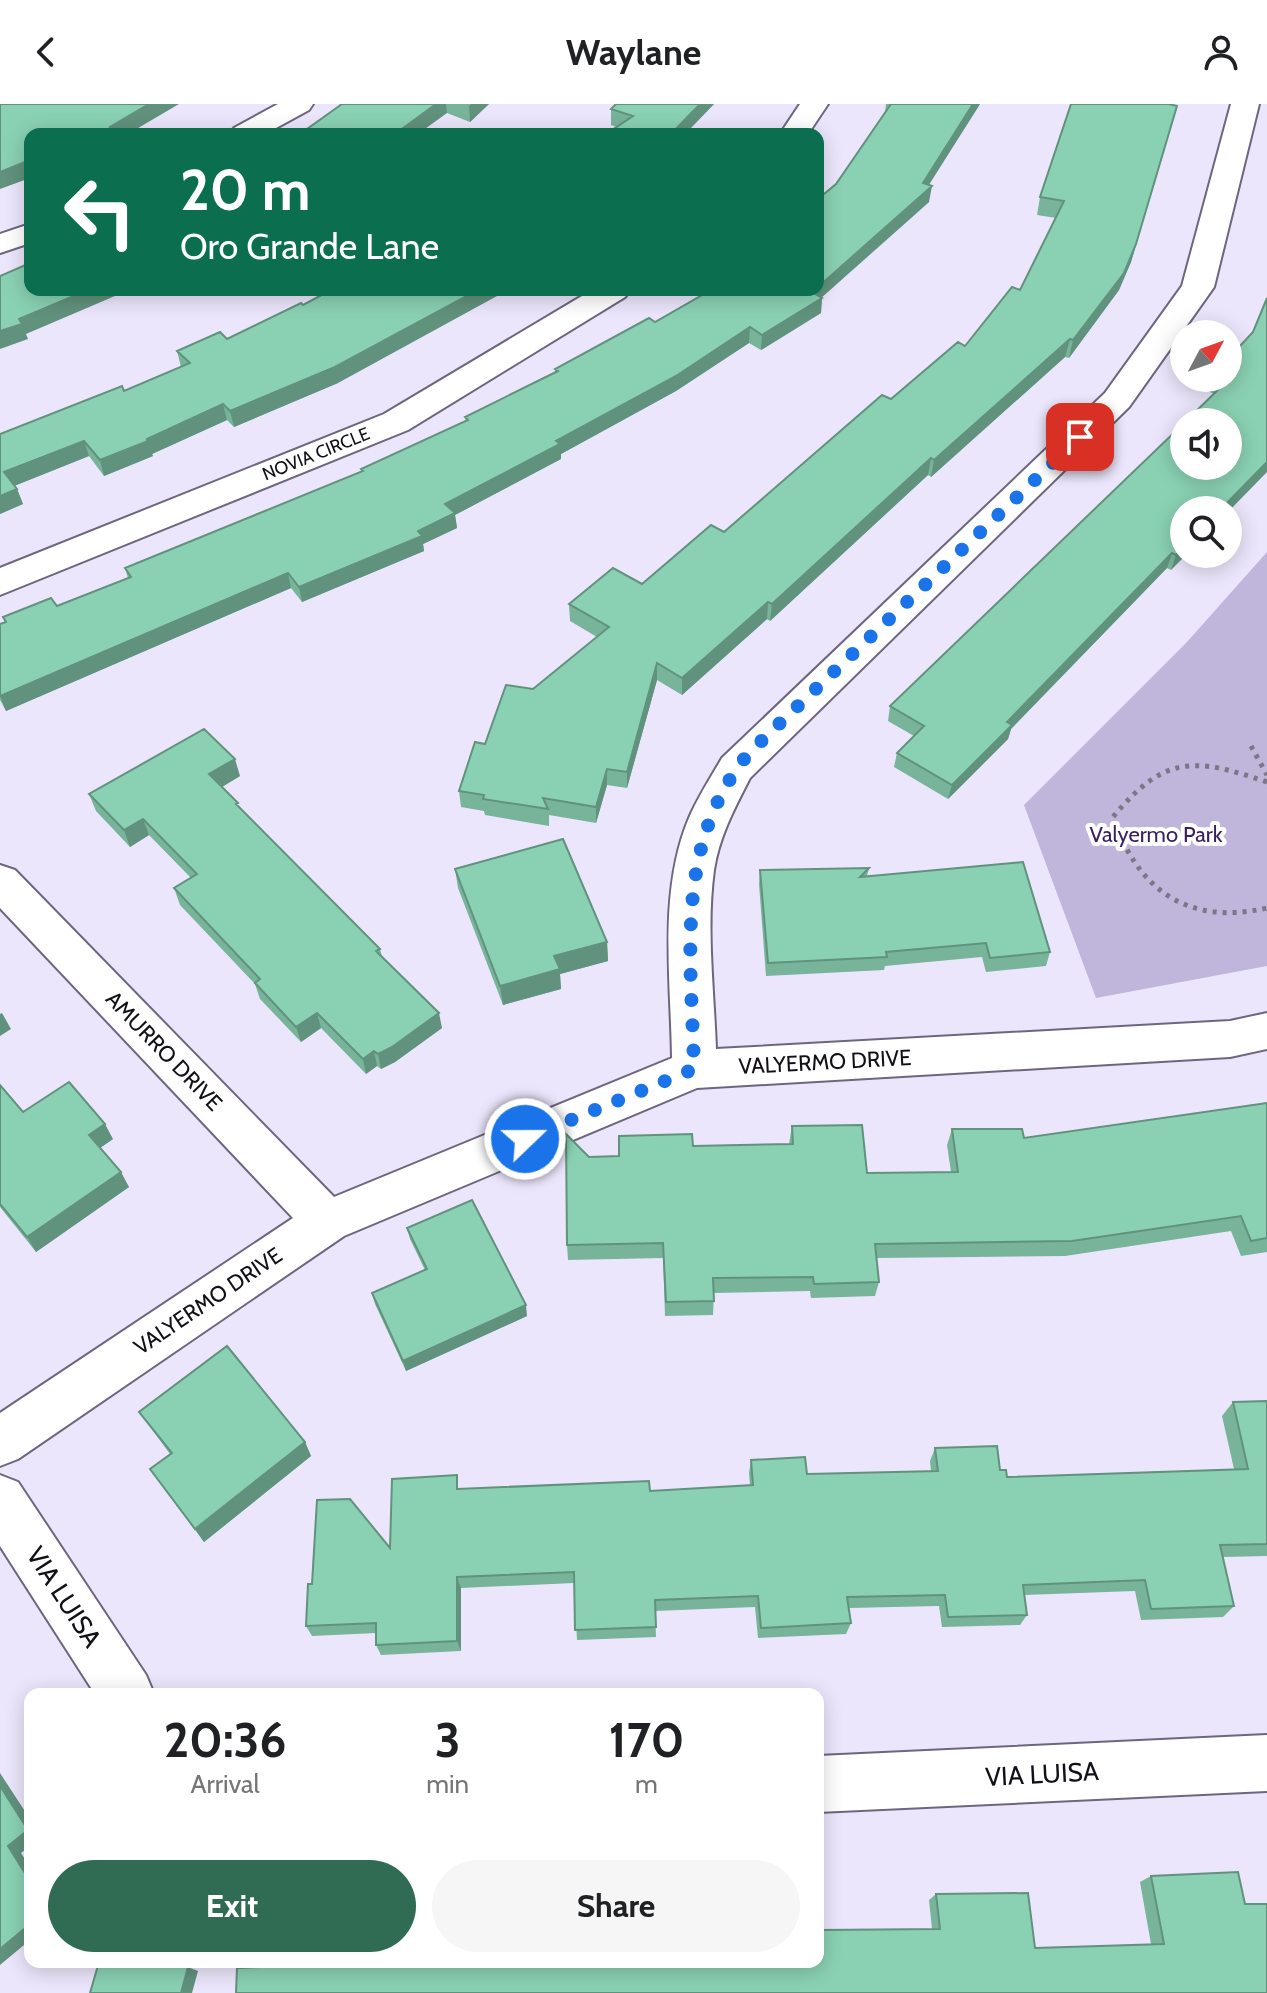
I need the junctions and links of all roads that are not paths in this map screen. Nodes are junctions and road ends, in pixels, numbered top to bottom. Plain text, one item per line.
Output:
1 (299, 104) edge
2 (814, 104) edge
3 (1245, 104) edge
4 (255, 128) edge
5 (798, 128) edge
6 (24, 235) edge
7 (0, 244) edge
8 (604, 296) edge
9 (0, 582) edge
10 (0, 881) edge
11 (1267, 1031) edge
12 (694, 1069) junction
13 (327, 1221) junction
14 (0, 1442) edge
15 (0, 1500) edge
16 (123, 1688) edge
17 (1267, 1763) edge
18 (824, 1784) edge

1 - 4 street
2 - 5 street
3 - 12 street
6 - 7 street
8 - 9 street, NOVIA CIRCLE
10 - 13 street, AMURRO DRIVE
11 - 12 street, VALYERMO DRIVE
12 - 13 street, VALYERMO DRIVE
13 - 14 street, VALYERMO DRIVE
15 - 16 street, VIA LUISA
17 - 18 street, VIA LUISA

